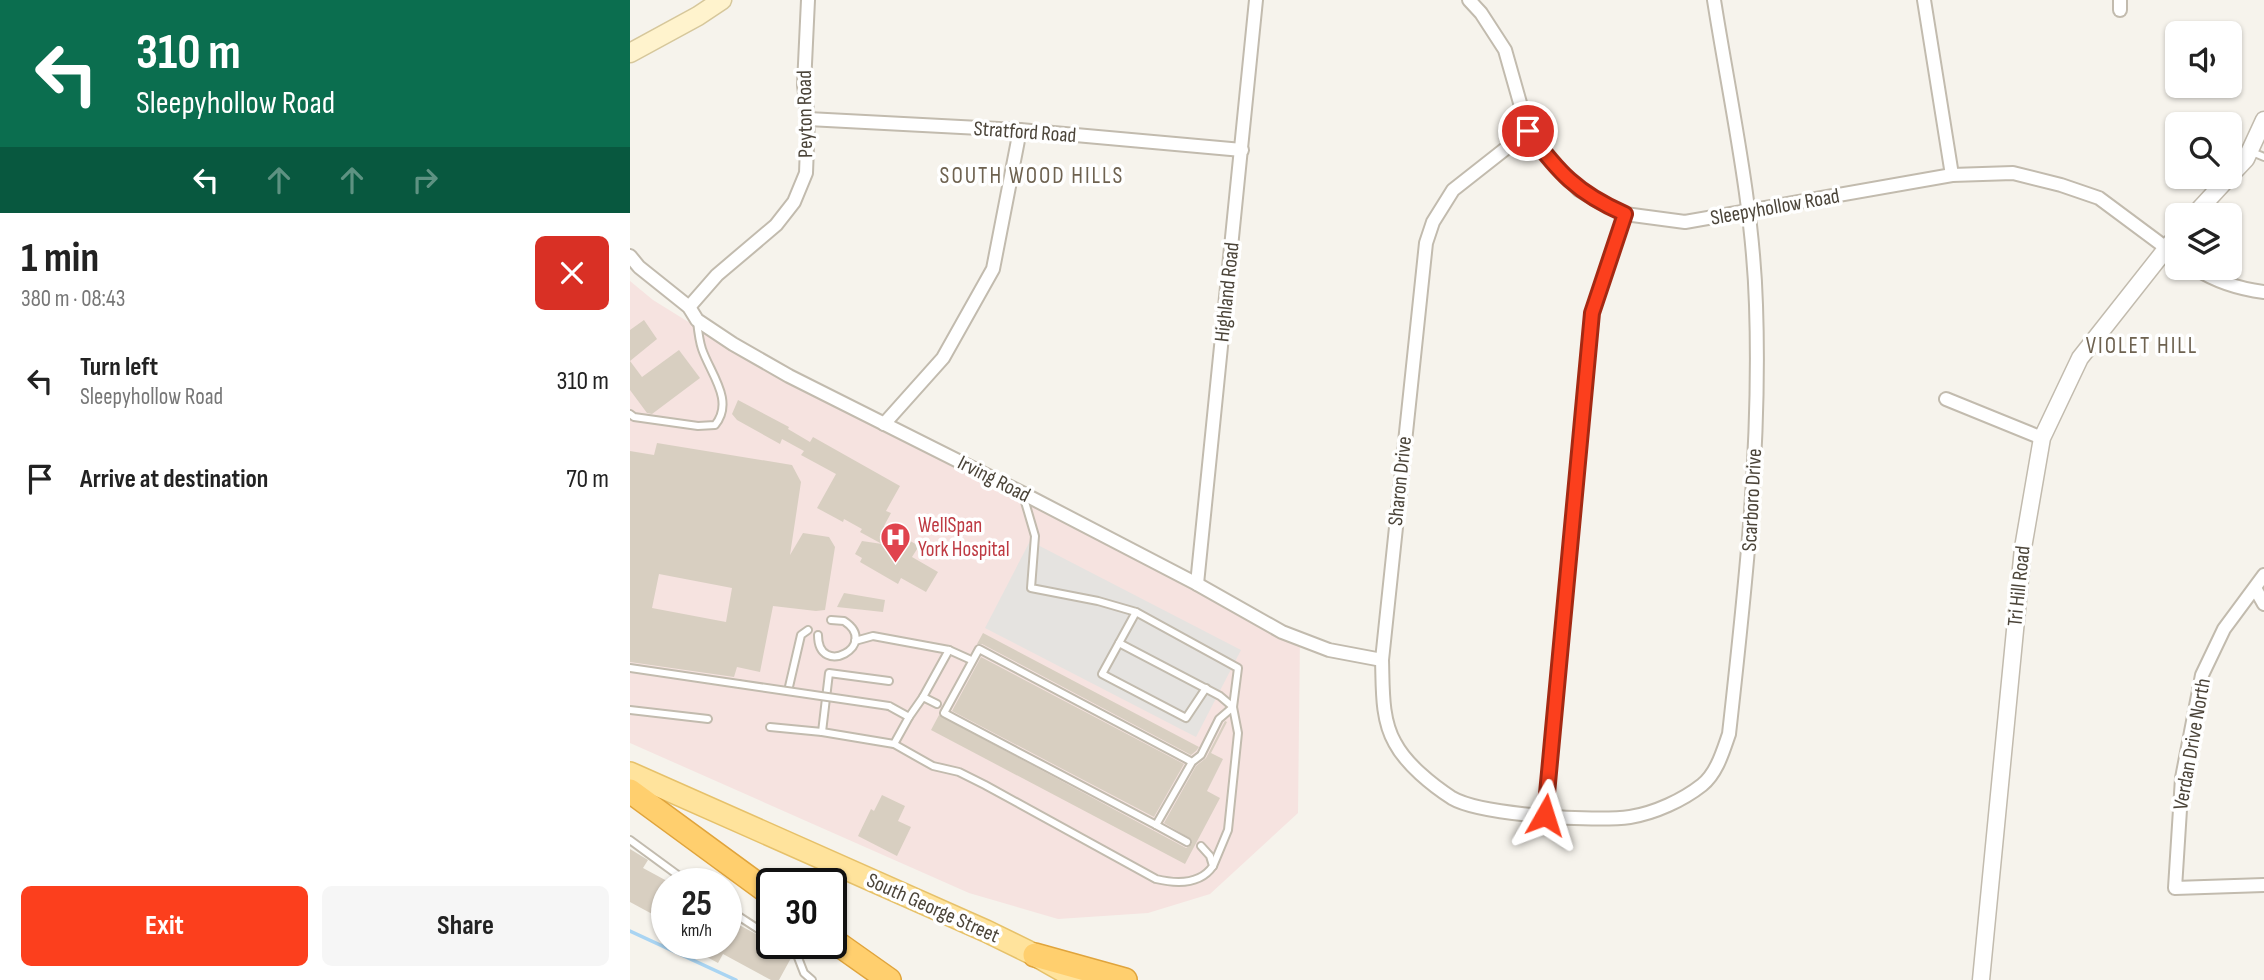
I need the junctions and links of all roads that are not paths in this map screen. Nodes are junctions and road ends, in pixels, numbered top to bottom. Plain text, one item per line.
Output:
1 (722, 0) edge
2 (808, 0) edge
3 (1256, 0) edge
4 (1469, 0) edge
5 (1714, 0) edge
6 (1924, 0) edge
7 (630, 53) edge
8 (808, 119) junction
9 (2264, 120) edge
10 (1020, 130) junction
11 (1528, 131) junction
12 (1242, 150) junction
13 (2257, 154) edge
14 (2242, 163) edge
15 (1952, 175) junction
16 (2217, 189) edge
17 (2205, 203) edge
18 (1748, 212) junction
19 (1625, 214) junction
20 (2165, 248) edge
21 (630, 256) edge
22 (2165, 259) edge
23 (2219, 280) edge
24 (2264, 292) edge
25 (689, 307) junction
26 (697, 320) junction
27 (1946, 399) dead end
28 (630, 414) edge
29 (884, 424) junction
30 (2042, 438) junction
31 (1022, 493) junction
32 (2264, 575) edge
33 (1197, 583) junction
34 (2255, 588) junction
35 (2264, 604) edge
36 (1136, 611) junction
37 (831, 621) dead end
38 (808, 630) dead end
39 (818, 635) dead end
40 (855, 641) junction
41 (1119, 643) junction
42 (949, 650) junction
43 (969, 659) dead end
44 (1382, 660) junction
45 (630, 668) edge
46 (889, 681) dead end
47 (1206, 688) junction
48 (788, 691) junction
49 (826, 696) junction
50 (923, 698) junction
51 (937, 704) dead end
52 (1233, 707) junction
53 (634, 710) edge
54 (909, 717) junction
55 (708, 719) dead end
56 (630, 720) edge
57 (770, 727) dead end
58 (822, 732) junction
59 (894, 744) junction
60 (1192, 762) junction
61 (630, 773) edge
62 (630, 791) edge
63 (1500, 811) joint
64 (1545, 815) junction
65 (1156, 825) junction
66 (630, 840) edge
67 (1187, 842) dead end
68 (1201, 846) dead end
69 (1213, 866) junction
70 (668, 868) edge
71 (756, 883) edge
72 (2264, 885) edge
73 (847, 951) edge
74 (1035, 955) junction
75 (799, 959) edge
76 (812, 980) edge
77 (888, 980) edge
78 (1079, 980) edge
79 (1125, 980) edge
80 (1981, 980) edge

1 - 7 main road
2 - 8 street, Peyton Road
3 - 12 street, Highland Road
4 - 11 street, Sleepyhollow Road
5 - 18 street, Scarboro Drive
6 - 15 street
8 - 10 street, Stratford Road
8 - 25 street, Peyton Road
9 - 13 street
10 - 12 street, Stratford Road
10 - 29 street
11 - 19 street, Sleepyhollow Road
11 - 44 street, Sharon Drive
12 - 33 street, Highland Road
13 - 14 street
15 - 18 street, Sleepyhollow Road
15 - 20 street, Sleepyhollow Road
16 - 17 street
18 - 19 street, Sleepyhollow Road
18 - 64 street, Scarboro Drive
19 - 64 street
21 - 25 street, Irving Road
22 - 30 street, Tri Hill Road
23 - 24 street
25 - 26 street, Irving Road
26 - 28 lane
26 - 29 street, Irving Road
27 - 30 street
29 - 31 street, Irving Road
30 - 80 street, Tri Hill Road
31 - 33 street, Irving Road
31 - 36 lane
32 - 34 street, Verdan Drive North
33 - 44 street, Irving Road
34 - 35 street
34 - 72 street, Verdan Drive North
36 - 41 lane
36 - 52 lane
37 - 40 lane
38 - 48 lane
39 - 40 lane
40 - 42 lane
41 - 47 lane
41 - 47 lane
42 - 43 lane
42 - 50 lane
44 - 63 street, Sharon Drive
45 - 48 lane, bridge
46 - 49 lane
47 - 52 lane
48 - 49 lane, bridge
49 - 54 lane, bridge
49 - 58 lane
50 - 51 lane
50 - 54 lane
52 - 60 lane
52 - 69 lane
53 - 55 lane
53 - 56 lane
54 - 59 lane
57 - 58 lane
58 - 59 lane
59 - 69 lane
60 - 65 lane
60 - 65 lane
61 - 74 main road, South George Street
62 - 71 highway
63 - 64 street, Scarboro Drive
65 - 67 lane
66 - 70 lane
68 - 69 lane
73 - 77 highway
74 - 78 main road, South George Street
74 - 79 highway
75 - 76 lane

